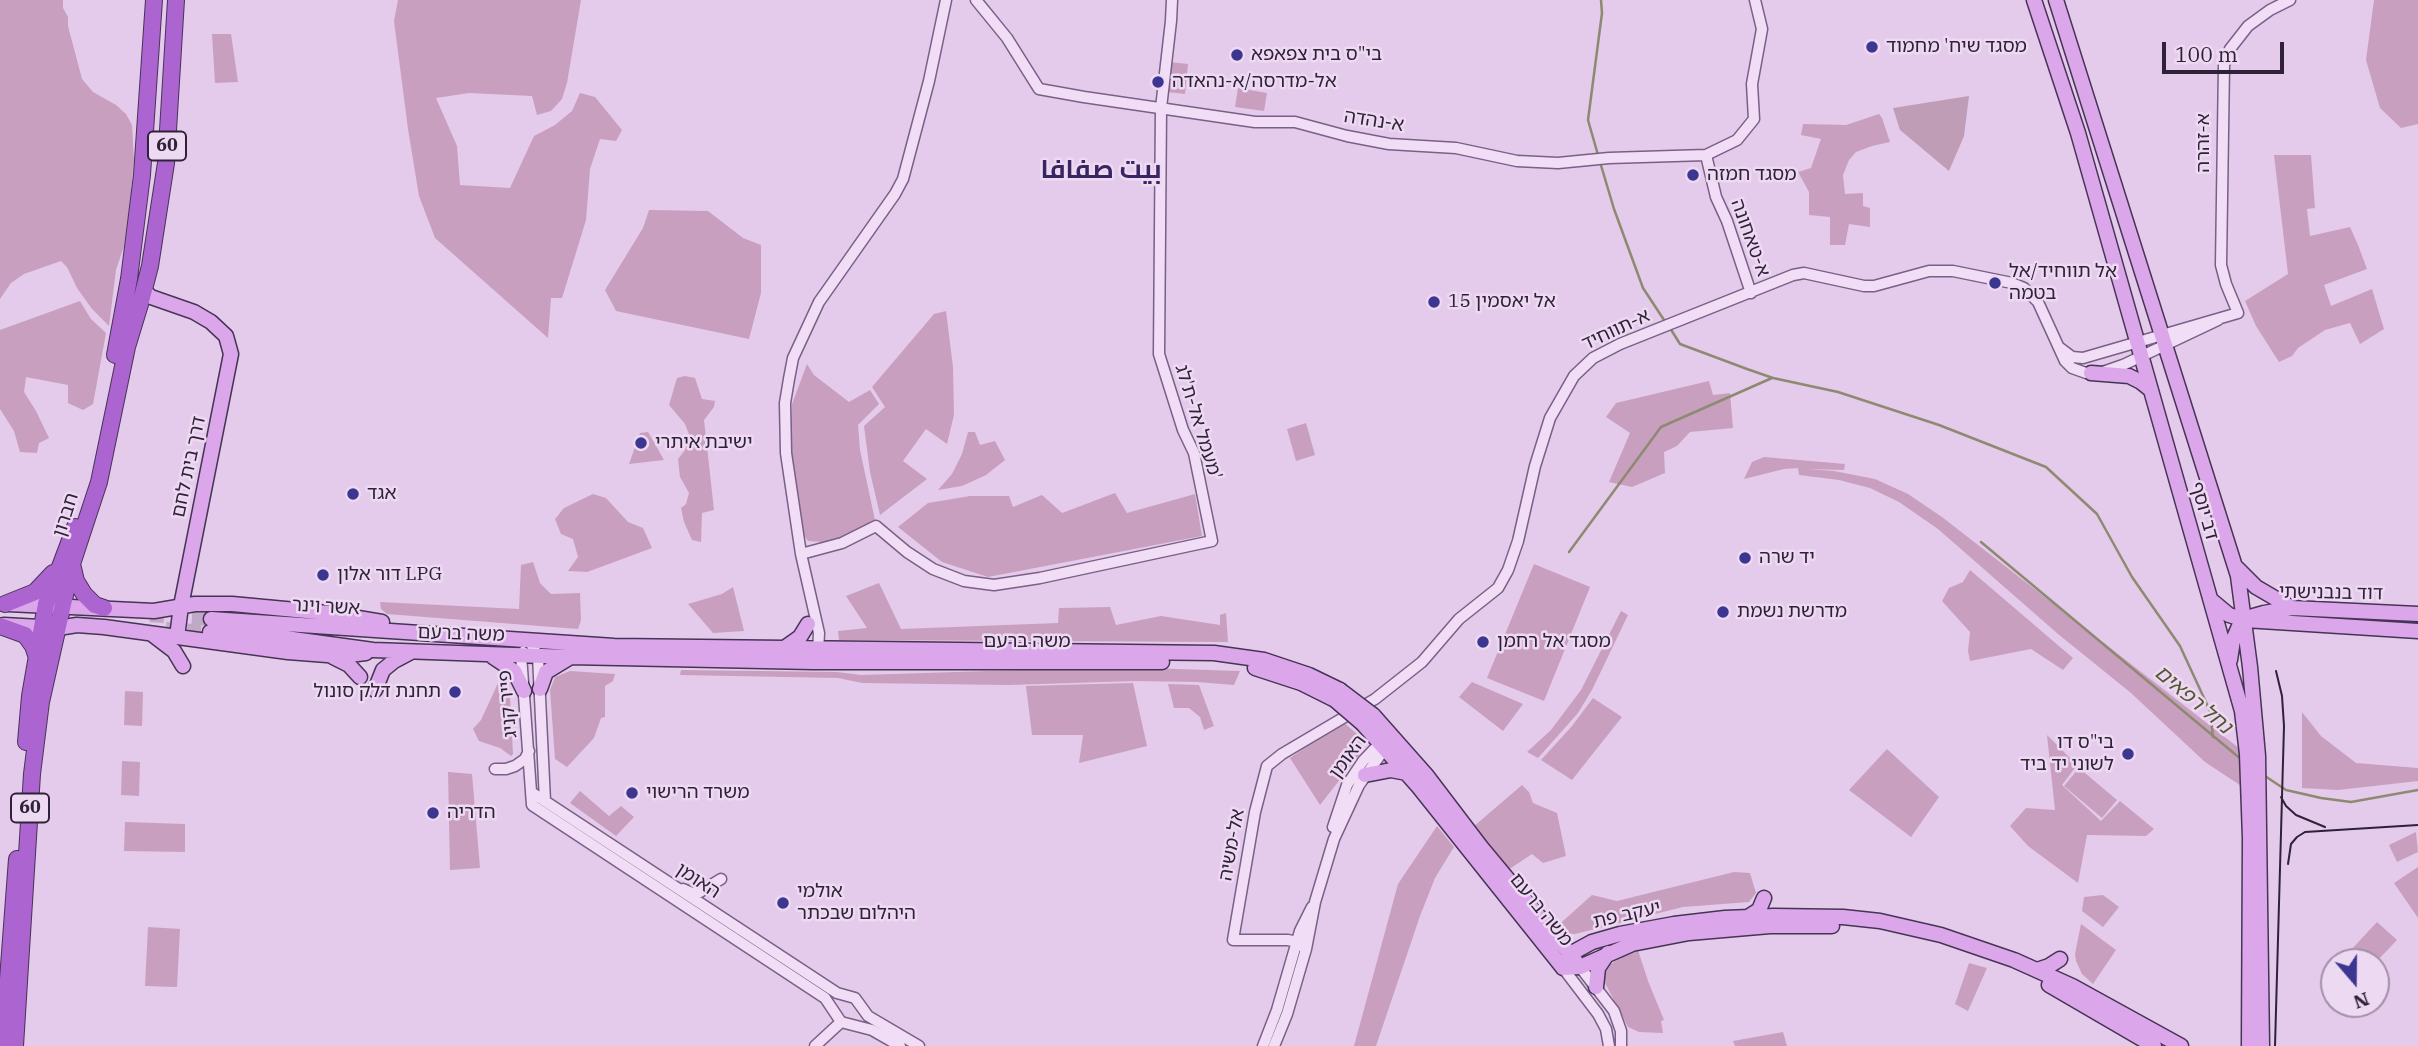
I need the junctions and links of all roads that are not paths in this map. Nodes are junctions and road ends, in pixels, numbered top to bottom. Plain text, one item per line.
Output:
1 (155, 0) edge
2 (176, 0) edge
3 (946, 0) edge
4 (976, 0) edge
5 (1172, 0) edge
6 (1755, 0) edge
7 (2034, 0) edge
8 (2056, 0) edge
9 (2290, 0) edge
10 (1161, 108) junction
11 (1706, 155) junction
12 (129, 279) junction
13 (1751, 293) junction
14 (143, 296) junction
15 (2165, 340) junction
16 (2137, 341) junction
17 (2056, 344) junction
18 (2094, 355) junction
19 (2141, 357) junction
20 (2091, 373) junction
21 (2151, 391) junction
22 (801, 554) junction
23 (66, 563) junction
24 (2236, 567) junction
25 (2210, 599) junction
26 (3, 604) edge
27 (46, 604) junction
28 (63, 605) junction
29 (811, 605) junction
30 (181, 606) junction
31 (104, 608) junction
32 (2292, 608) junction
33 (2418, 614) edge
34 (2245, 620) junction
35 (808, 624) junction
36 (0, 626) edge
37 (50, 627) junction
38 (146, 631) junction
39 (2418, 631) edge
40 (438, 636) junction
41 (177, 637) junction
42 (529, 640) junction
43 (367, 648) junction
44 (783, 649) junction
45 (416, 651) junction
46 (485, 653) junction
47 (813, 654) junction
48 (328, 655) junction
49 (521, 655) junction
50 (538, 656) junction
51 (36, 657) junction
52 (570, 657) junction
53 (2229, 662) junction
54 (183, 666) dead end
55 (360, 677) dead end
56 (540, 689) junction
57 (375, 690) dead end
58 (524, 691) junction
59 (1386, 742) junction
60 (529, 751) junction
61 (2252, 755) junction
62 (1275, 759) joint
63 (495, 768) dead end
64 (1407, 773) junction
65 (1365, 775) junction
66 (531, 792) junction
67 (545, 801) junction
68 (2254, 801) junction
69 (532, 805) joint
70 (1441, 805) junction
71 (1477, 851) junction
72 (1329, 852) junction
73 (721, 879) dead end
74 (673, 886) junction
75 (1764, 898) dead end
76 (1748, 917) junction
77 (1558, 938) junction
78 (1592, 942) junction
79 (1299, 947) junction
80 (1608, 953) junction
81 (1570, 954) junction
82 (2060, 959) dead end
83 (4, 965) edge
84 (1580, 967) junction
85 (1563, 968) junction
86 (2037, 970) junction
87 (1596, 987) junction
88 (846, 996) junction
89 (861, 1005) junction
90 (2, 1008) edge
91 (834, 1012) junction
92 (845, 1023) junction
93 (3, 1046) edge
94 (15, 1046) edge
95 (815, 1046) edge
96 (900, 1046) edge
97 (919, 1046) edge
98 (1264, 1046) edge
99 (1274, 1046) edge
100 (1609, 1046) edge
101 (1621, 1046) edge
102 (2154, 1046) edge
103 (2181, 1046) edge
104 (2249, 1046) edge
105 (2262, 1046) edge

1 - 12 highway, חברון / 60
2 - 14 highway, חברון / 60
3 - 22 street
4 - 10 street, א-נהדה
5 - 10 street, מעמל אל-ת'לג'
6 - 11 street
7 - 16 main road, דב יוסף
8 - 15 main road, דב יוסף
9 - 15 street, א-זהרה
10 - 11 street, א-נהדה
10 - 22 street, מעמל אל-ת'לג'
11 - 13 street, א-טאחונה
12 - 14 main road
12 - 23 highway, חברון / 60
13 - 17 street, א-תווחיד
13 - 62 street, א-תווחיד
14 - 23 highway, חברון / 60
14 - 30 main road, דרך בית לחם
15 - 16 street
15 - 19 street
15 - 24 main road, דב יוסף
16 - 18 street
16 - 19 main road, דב יוסף
17 - 18 street
17 - 20 street, א-תווחיד
18 - 20 street
19 - 20 street
19 - 21 main road, דב יוסף
20 - 21 main road
21 - 25 main road, דב יוסף
22 - 29 street
23 - 26 highway
23 - 27 highway, חברון / 60
23 - 28 highway, חברון / 60
23 - 31 highway
24 - 32 main road
24 - 34 main road, דב יוסף
25 - 34 main road, דוד בנבנישתי
25 - 53 main road, דב יוסף
26 - 27 main road
27 - 28 main road
27 - 37 highway, חברון / 60
28 - 31 main road
28 - 37 highway, חברון / 60
29 - 35 street
29 - 47 street
30 - 31 main road
30 - 40 main road
30 - 41 main road, דרך בית לחם
32 - 33 main road, דוד בנבנישתי
32 - 34 main road, דוד בנבנישתי
34 - 39 main road, דוד בנבנישתי
34 - 53 main road
34 - 61 main road, דב יוסף
35 - 44 main road
35 - 47 street
36 - 37 main road
36 - 51 highway
37 - 38 main road
37 - 51 highway, חברון / 60
37 - 94 highway, חברון / 60
38 - 41 main road
38 - 54 main road
40 - 42 main road, משה ברעם
40 - 43 main road, אשר וינר
41 - 48 main road
42 - 44 main road, משה ברעם
42 - 49 street, פייר קניג
42 - 50 street, פייר קניג
43 - 45 main road, משה ברעם
43 - 48 main road
44 - 47 main road, משה ברעם
45 - 46 main road, משה ברעם
45 - 57 main road
46 - 49 main road, משה ברעם
46 - 58 main road
47 - 52 main road, משה ברעם
47 - 59 main road, משה ברעם, bridge
48 - 55 main road
49 - 50 main road, משה ברעם
49 - 58 street, פייר קניג
50 - 52 main road, משה ברעם
50 - 56 street, פייר קניג
51 - 83 highway, 60
52 - 56 main road
53 - 61 main road, דב יוסף
56 - 67 street, פייר קניג
58 - 60 street, פייר קניג
59 - 64 main road, משה ברעם
59 - 65 street, האומן
59 - 70 main road, משה ברעם
59 - 72 street, האומן
60 - 63 street
60 - 66 street, פייר קניג
61 - 68 main road, דב יוסף
62 - 79 street, אל-משיה
64 - 65 main road
64 - 70 main road, משה ברעם
65 - 72 street, האומן
66 - 67 street, האומן
66 - 69 street, פייר קניג
67 - 74 street, האומן
68 - 104 main road, דב יוסף
68 - 105 main road, דב יוסף
69 - 91 street, האומן
70 - 71 main road, משה ברעם
71 - 77 main road, משה ברעם
71 - 85 main road, משה ברעם
72 - 79 street, האומן
73 - 74 street
74 - 88 street, האומן
75 - 76 main road
76 - 78 main road, יעקב פת
76 - 86 main road, יעקב פת
77 - 78 main road
77 - 81 main road, משה ברעם
78 - 81 main road, יעקב פת
79 - 98 street, האומן
79 - 99 street, האומן
80 - 84 main road, יעקב פת
80 - 87 main road
80 - 102 main road, יעקב פת
81 - 84 main road, משה ברעם
81 - 85 main road
82 - 86 main road
83 - 90 highway, 60
84 - 85 main road, יעקב פת
84 - 87 street
85 - 100 street
86 - 103 main road, יעקב פת
87 - 101 street
88 - 89 street, האומן
88 - 91 street
89 - 92 street
89 - 97 street, האומן
90 - 93 highway, 60
91 - 92 street, האומן
92 - 95 street
92 - 96 street

